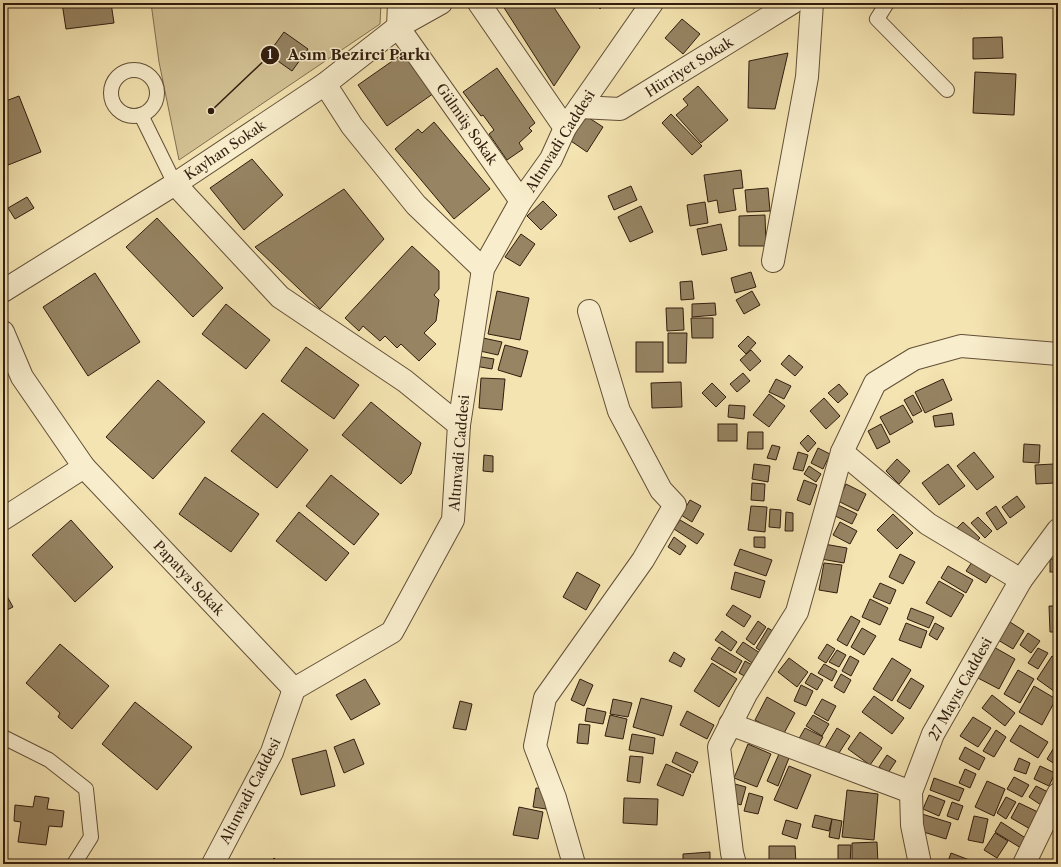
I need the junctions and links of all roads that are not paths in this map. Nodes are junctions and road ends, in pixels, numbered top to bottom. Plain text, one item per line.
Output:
1 (399, 3) edge
2 (441, 3) edge
3 (479, 3) edge
4 (652, 3) edge
5 (792, 3) edge
6 (812, 3) edge
7 (887, 3) edge
8 (398, 27) junction
9 (325, 84) junction
10 (947, 90) dead end
11 (580, 107) junction
12 (141, 116) dead end
13 (565, 128) junction
14 (175, 184) junction
15 (522, 201) junction
16 (774, 261) dead end
17 (484, 269) junction
18 (3, 291) edge
19 (589, 311) dead end
20 (3, 332) edge
21 (1058, 354) edge
22 (459, 425) junction
23 (842, 452) junction
24 (84, 467) junction
25 (3, 519) edge
26 (1058, 530) edge
27 (1021, 580) junction
28 (294, 689) junction
29 (730, 724) junction
30 (3, 737) edge
31 (911, 792) junction
32 (1058, 794) edge
33 (74, 864) edge
34 (213, 864) edge
35 (574, 864) edge
36 (735, 864) edge
37 (920, 864) edge
38 (1024, 864) edge

1 - 8 street
2 - 8 street, Kayhan Sokak
3 - 13 street
4 - 11 street, Altınvadi Caddesi
5 - 11 street, Hürriyet Sokak
6 - 16 street
7 - 10 lane
8 - 9 street, Kayhan Sokak
8 - 15 street, Gülmüş Sokak
9 - 14 street, Kayhan Sokak
9 - 17 street
11 - 13 street, Altınvadi Caddesi
12 - 14 lane
13 - 15 street, Altınvadi Caddesi
14 - 18 street, Kayhan Sokak
14 - 22 street
15 - 17 street, Altınvadi Caddesi
17 - 22 street, Altınvadi Caddesi
19 - 35 street
20 - 24 street, Papatya Sokak
21 - 23 street
22 - 28 street, Altınvadi Caddesi
23 - 27 street
23 - 29 street
24 - 25 street
24 - 28 street, Papatya Sokak
26 - 27 street, 27 Mayıs Caddesi
27 - 31 street, 27 Mayıs Caddesi
28 - 34 street, Altınvadi Caddesi
29 - 31 street
29 - 36 street
30 - 33 lane
31 - 37 street, 27 Mayıs Caddesi
32 - 38 street

